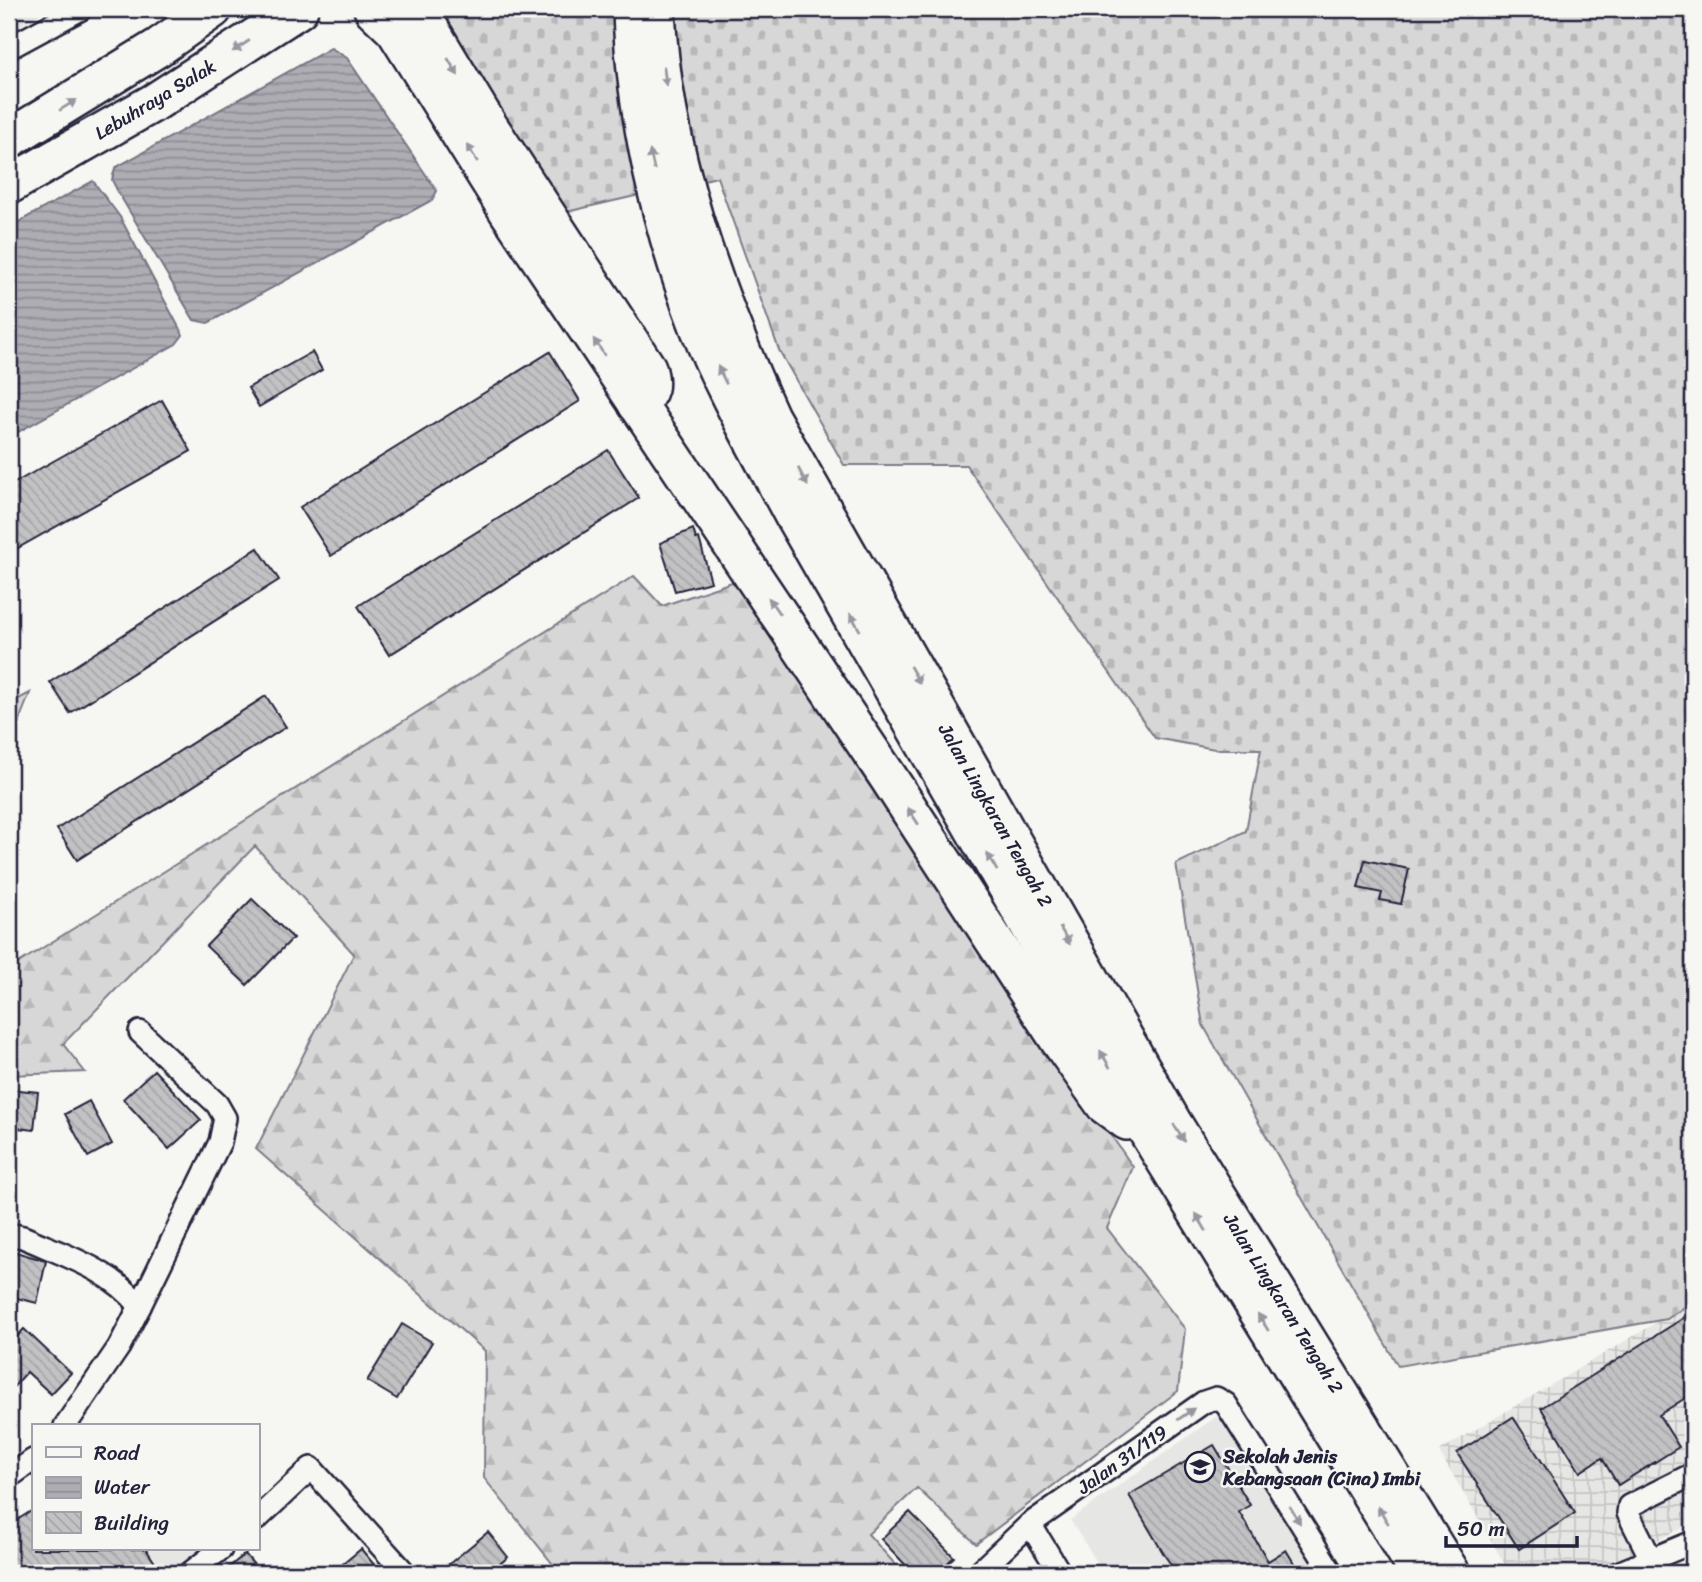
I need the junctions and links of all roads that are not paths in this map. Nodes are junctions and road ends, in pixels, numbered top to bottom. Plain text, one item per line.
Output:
1 (81, 9) edge
2 (214, 9) edge
3 (299, 9) edge
4 (373, 9) edge
5 (418, 9) edge
6 (632, 9) edge
7 (656, 9) edge
8 (9, 48) edge
9 (9, 139) edge
10 (9, 185) edge
11 (637, 404) junction
12 (761, 427) junction
13 (139, 1032) dead end
14 (1152, 1139) junction
15 (9, 1234) edge
16 (140, 1306) junction
17 (66, 1424) edge
18 (32, 1462) edge
19 (1693, 1474) edge
20 (9, 1477) edge
21 (259, 1517) edge
22 (1030, 1524) junction
23 (1693, 1542) edge
24 (220, 1550) edge
25 (1651, 1559) junction
26 (190, 1573) edge
27 (405, 1573) edge
28 (978, 1573) edge
29 (1060, 1573) edge
30 (1332, 1573) edge
31 (1419, 1573) edge
32 (1451, 1573) edge
33 (1618, 1573) edge

1 - 8 street
9 -> 2 highway, Lebuhraya Salak
3 -> 10 highway, Lebuhraya Salak
11 -> 4 highway
5 -> 11 highway
12 -> 6 highway, Jalan Lingkaran Tengah 2
7 -> 12 highway, Jalan Lingkaran Tengah 2
14 -> 11 highway
14 -> 12 highway, Jalan Lingkaran Tengah 2
12 -> 32 highway, Jalan Lingkaran Tengah 2
13 - 16 street
31 -> 14 highway, Jalan Lingkaran Tengah 2
15 - 16 street
16 - 17 street
18 - 20 street
19 - 25 street
21 - 27 street
22 - 28 street, Jalan 31/119
22 - 29 street
22 -> 30 street, Jalan 31/119
23 - 25 street
24 - 26 street
25 - 33 street

